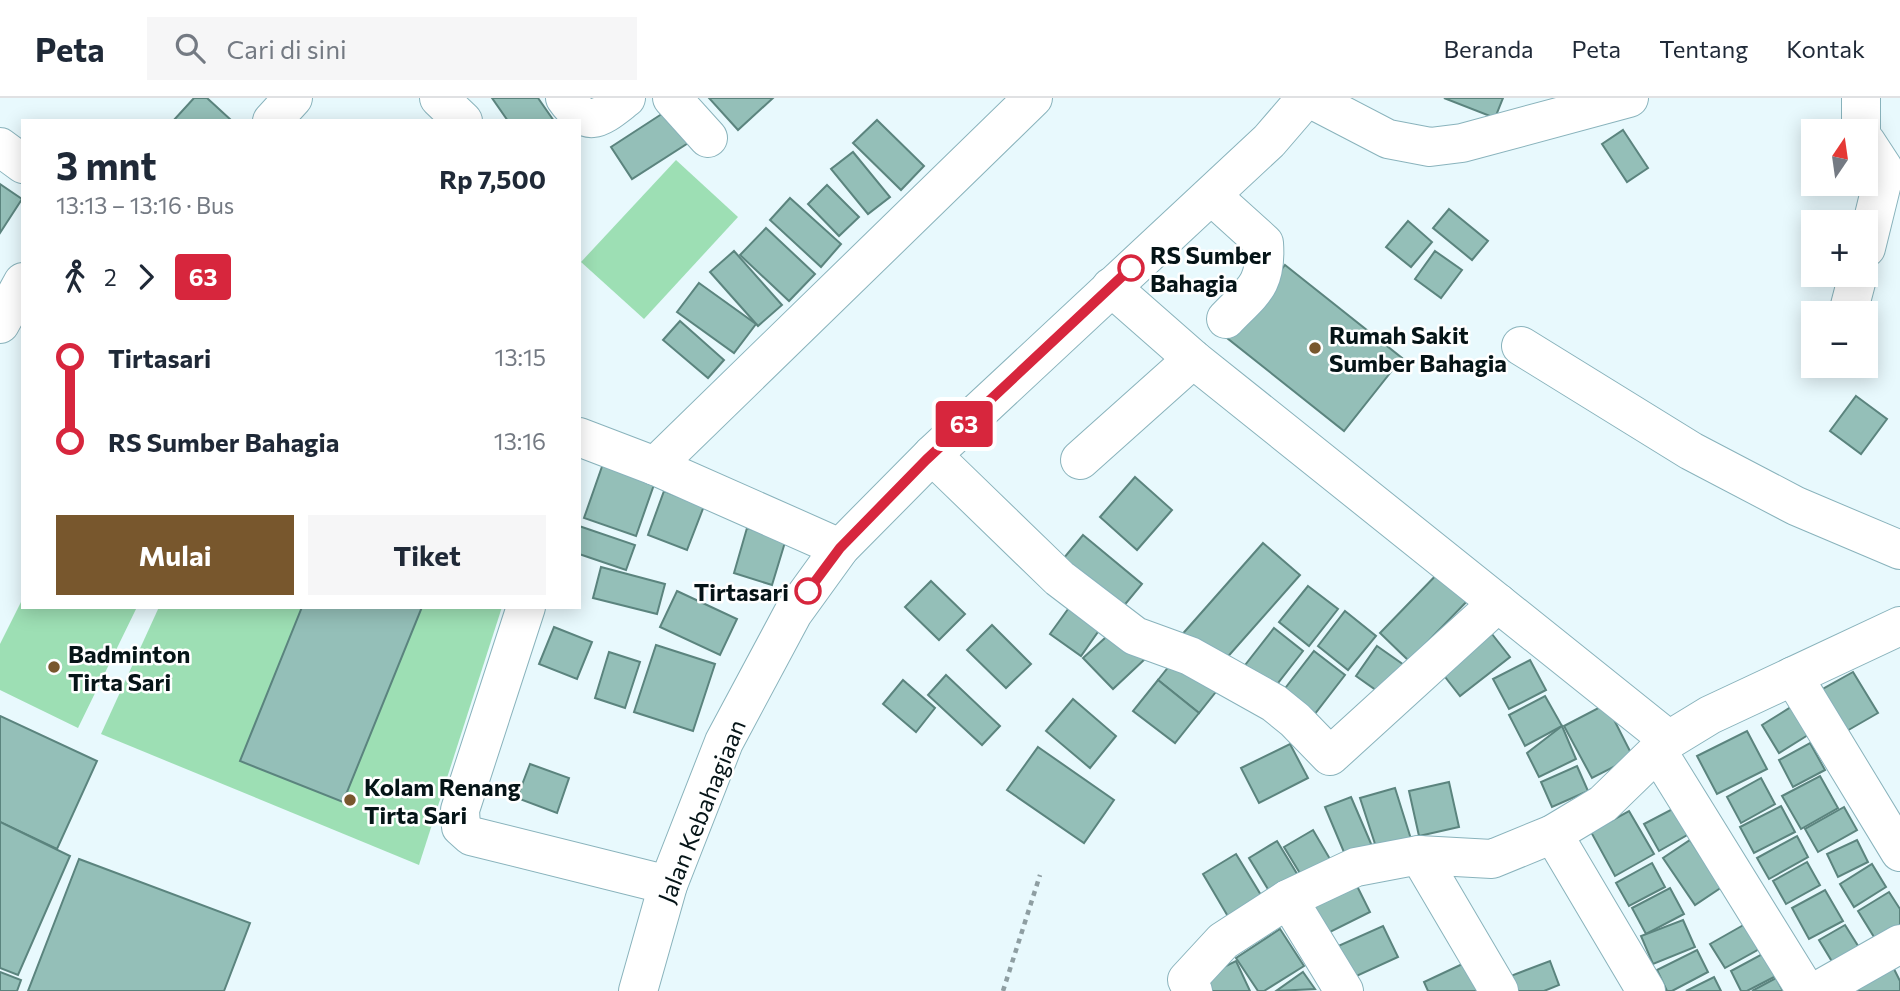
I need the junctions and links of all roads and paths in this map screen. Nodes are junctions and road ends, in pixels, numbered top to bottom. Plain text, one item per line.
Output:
1 (293, 98) edge
2 (439, 98) edge
3 (565, 98) edge
4 (626, 98) edge
5 (672, 98) edge
6 (1034, 98) edge
7 (1308, 98) edge
8 (1629, 98) edge
9 (1861, 98) edge
10 (1518, 114) edge
11 (274, 119) edge
12 (461, 119) edge
13 (1861, 119) edge
14 (708, 138) dead end
15 (0, 147) edge
16 (1878, 160) edge
17 (21, 163) edge
18 (1212, 196) junction
19 (1875, 210) edge
20 (21, 286) edge
21 (1111, 287) junction
22 (1226, 319) dead end
23 (0, 324) edge
24 (1521, 346) dead end
25 (1193, 359) junction
26 (581, 438) edge
27 (932, 455) junction
28 (1080, 460) dead end
29 (655, 466) junction
30 (840, 548) junction
31 (1900, 550) edge
32 (1498, 603) junction
33 (525, 609) edge
34 (1900, 626) edge
35 (1793, 676) junction
36 (1664, 746) junction
37 (1553, 834) junction
38 (1900, 852) edge
39 (1419, 856) junction
40 (1040, 875) dead end
41 (668, 885) junction
42 (1287, 899) junction
43 (1900, 944) edge
44 (1189, 987) edge
45 (638, 991) edge
46 (1003, 991) edge
47 (1344, 991) edge
48 (1499, 991) edge
49 (1646, 991) edge
50 (1806, 991) edge
51 (1817, 991) edge

1 - 11 street
2 - 12 street
3 - 4 street
5 - 14 street
6 - 29 street
7 - 10 street
7 - 18 street, Jalan Kebahagiaan
8 - 10 street
9 - 13 street
15 - 17 street
16 - 19 street
18 - 21 street, Jalan Kebahagiaan
18 - 22 street
20 - 23 street
21 - 25 street
21 - 27 street, Jalan Kebahagiaan
24 - 31 street
25 - 28 street
25 - 32 street
26 - 29 street
27 - 30 street, Jalan Kebahagiaan
27 - 32 street
29 - 30 street
30 - 41 street, Jalan Kebahagiaan
32 - 36 street
33 - 41 street
34 - 35 street
35 - 36 street
35 - 38 street
36 - 37 street
36 - 50 street
37 - 39 street
37 - 49 street
39 - 42 street
39 - 48 street
40 - 46 path
41 - 45 street, Jalan Kebahagiaan
42 - 44 street
42 - 47 street
43 - 51 street

